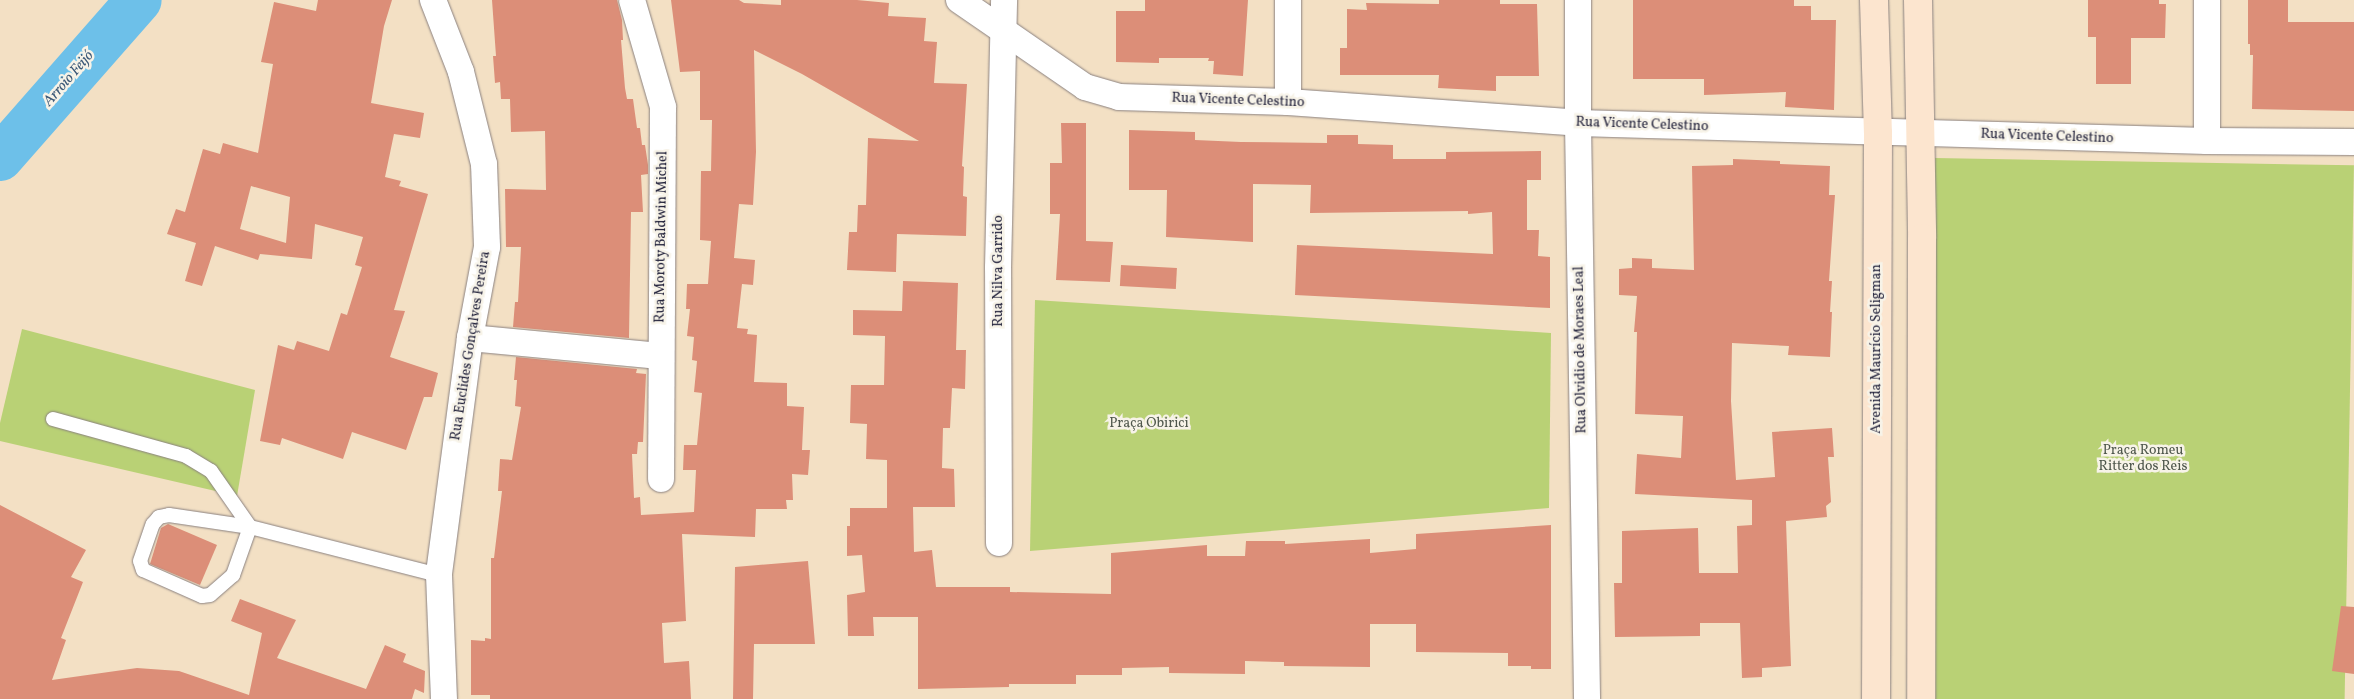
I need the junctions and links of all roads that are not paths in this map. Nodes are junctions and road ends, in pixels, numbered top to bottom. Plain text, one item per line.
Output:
1 (433, 0) edge
2 (632, 0) edge
3 (959, 0) edge
4 (1004, 0) edge
5 (1288, 0) edge
6 (1578, 0) edge
7 (1874, 0) edge
8 (1918, 0) edge
9 (2207, 0) edge
10 (1003, 29) junction
11 (1288, 102) junction
12 (1578, 123) junction
13 (1878, 133) junction
14 (1922, 134) junction
15 (2207, 141) junction
16 (2354, 142) edge
17 (470, 338) junction
18 (660, 356) junction
19 (54, 419) dead end
20 (661, 479) dead end
21 (250, 527) junction
22 (999, 543) dead end
23 (439, 576) junction
24 (444, 699) edge
25 (1587, 699) edge
26 (1876, 699) edge
27 (1921, 699) edge

1 - 17 street, Rua Euclides Gonçalves Pereira
2 - 18 street, Rua Moroty Baldwin Michel
3 - 10 street, Rua Vicente Celestino
4 - 10 street, Rua Nilva Garrido
5 - 11 street
6 - 12 street, Rua Olvidio de Moraes Leal
7 - 13 main road, Avenida Maurício Seligman
8 - 14 main road
9 - 15 street
10 - 11 street, Rua Vicente Celestino
10 - 22 street, Rua Nilva Garrido
11 - 12 street, Rua Vicente Celestino
12 - 13 street, Rua Vicente Celestino
12 - 25 street, Rua Olvidio de Moraes Leal
13 - 14 street, Rua Vicente Celestino
13 - 26 main road, Avenida Maurício Seligman
14 - 15 street, Rua Vicente Celestino
14 - 27 main road
15 - 16 street, Rua Vicente Celestino
17 - 18 street
17 - 23 street, Rua Euclides Gonçalves Pereira
18 - 20 street, Rua Moroty Baldwin Michel
19 - 21 lane
21 - 21 lane
21 - 23 lane
23 - 24 street, Rua Euclides Gonçalves Pereira

